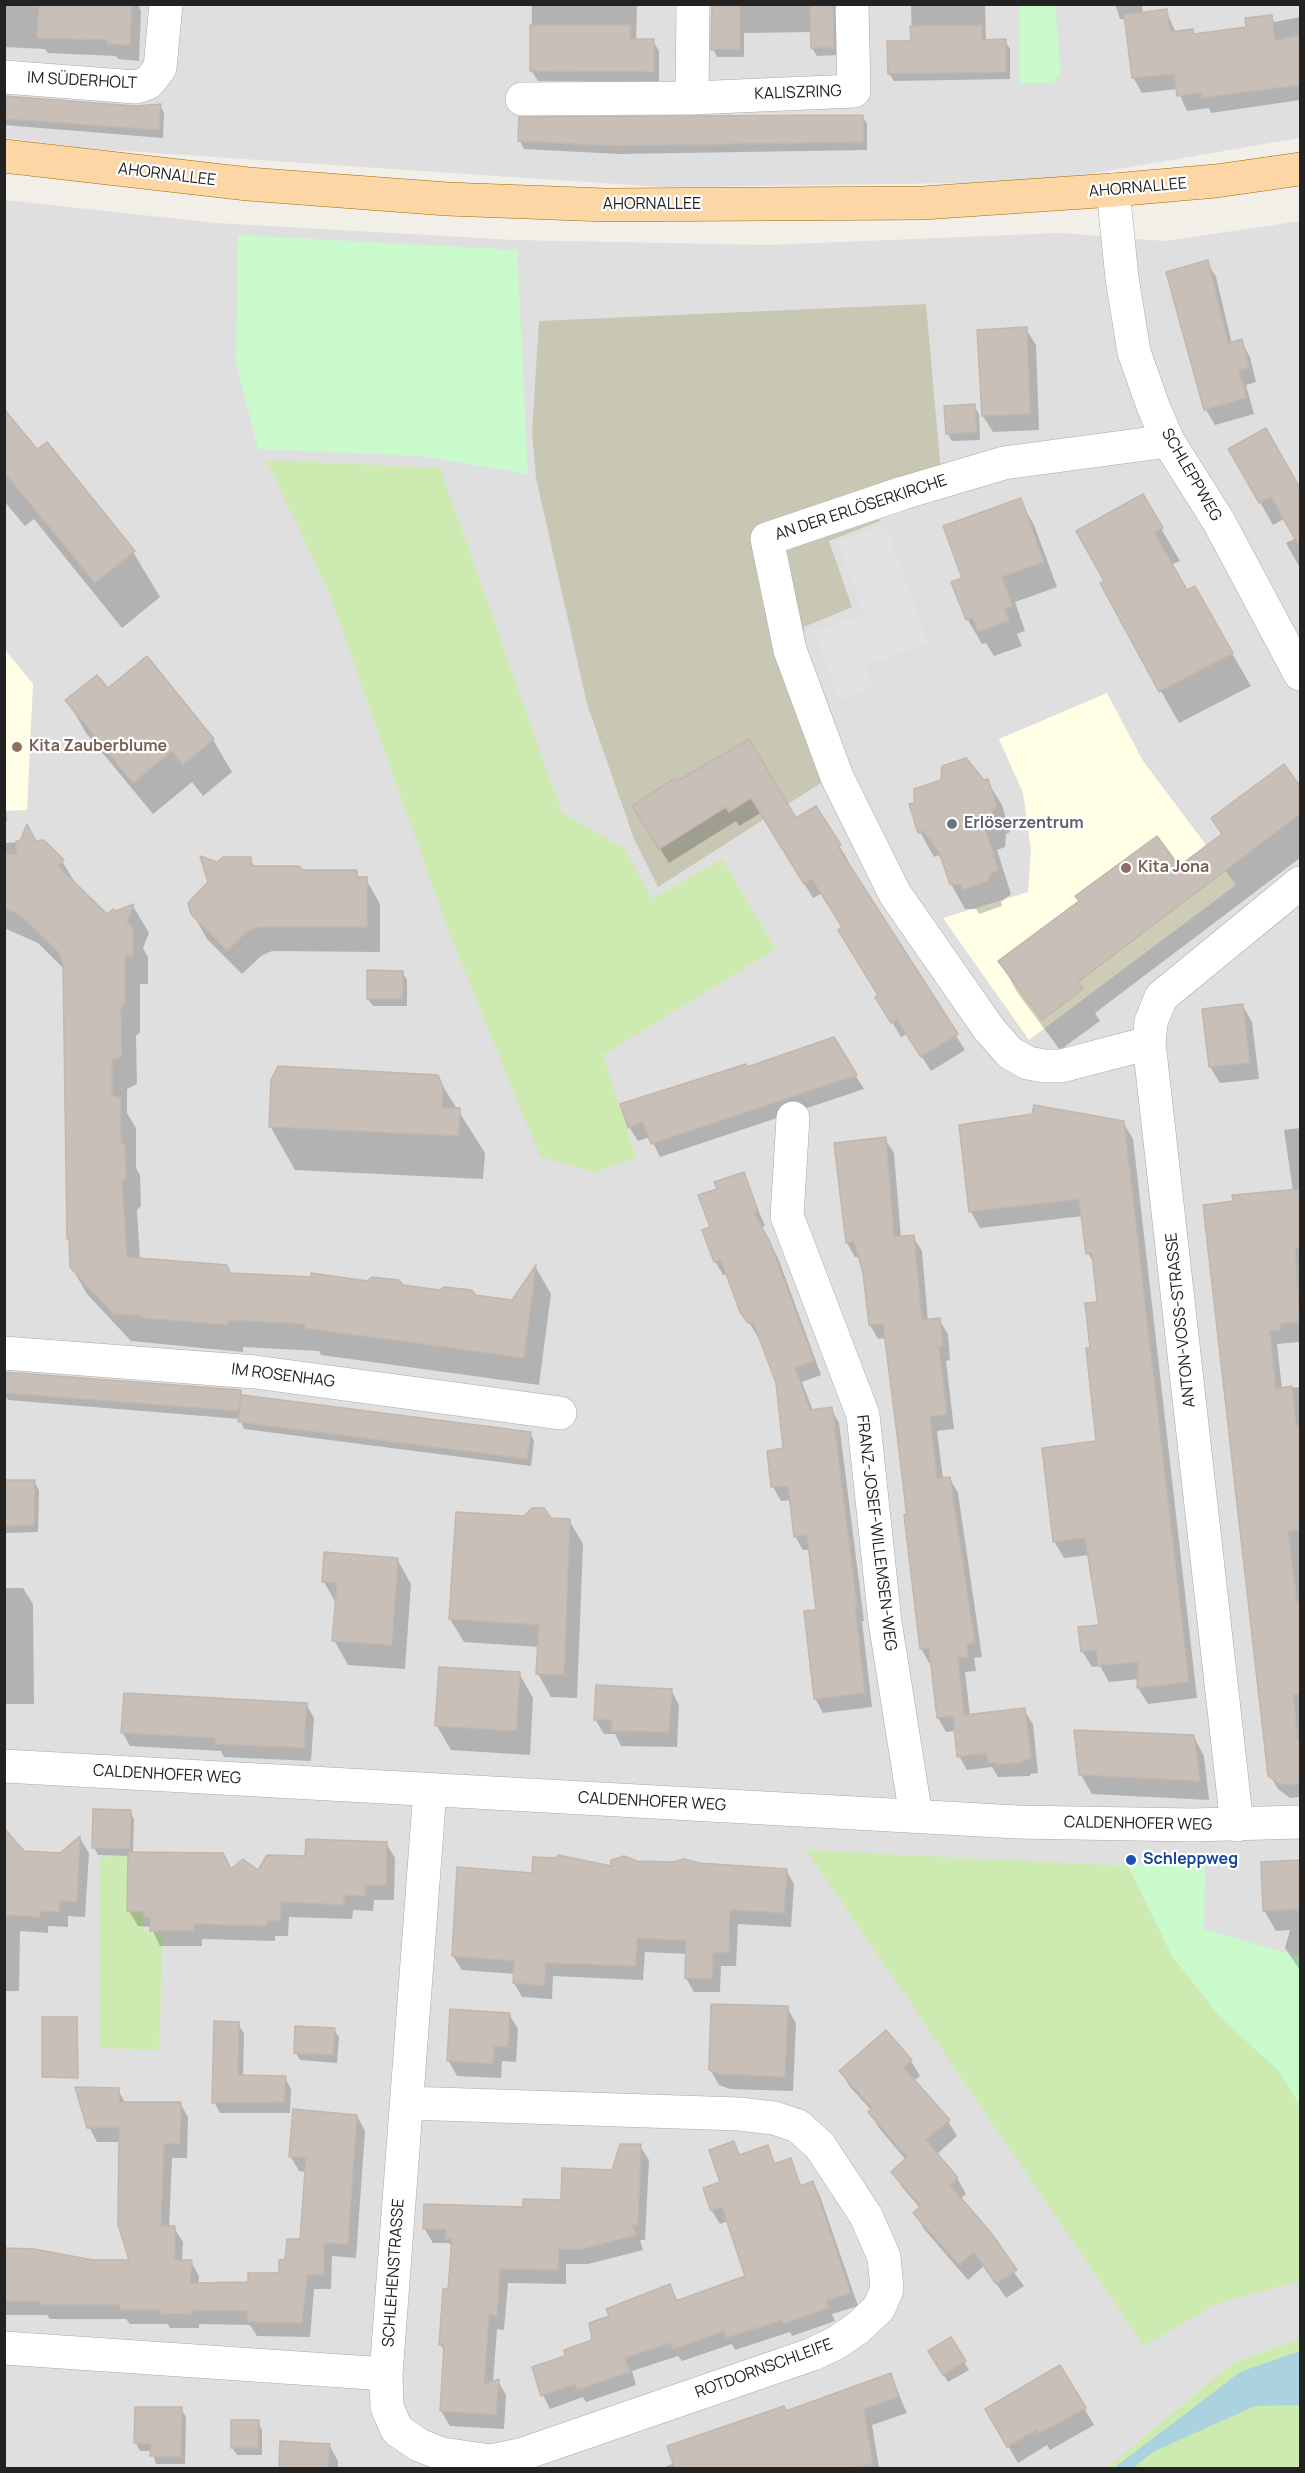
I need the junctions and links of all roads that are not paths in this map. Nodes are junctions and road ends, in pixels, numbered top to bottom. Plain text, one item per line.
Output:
1 (166, 4) edge
2 (693, 4) edge
3 (852, 4) edge
4 (4, 76) edge
5 (692, 98) junction
6 (522, 99) dead end
7 (4, 156) edge
8 (1300, 169) edge
9 (1113, 190) junction
10 (1168, 441) junction
11 (1300, 674) edge
12 (1300, 883) edge
13 (1149, 1043) junction
14 (793, 1118) dead end
15 (4, 1353) edge
16 (560, 1413) dead end
17 (4, 1766) edge
18 (430, 1790) junction
19 (916, 1816) junction
20 (1300, 1822) edge
21 (1237, 1825) junction
22 (407, 2103) junction
23 (4, 2348) edge
24 (386, 2374) junction

1 - 4 street, IM SÜDERHOLT
2 - 5 street
3 - 5 street, KALISZRING
5 - 6 street, KALISZRING
7 - 9 main road, AHORNALLEE
8 - 9 main road, AHORNALLEE
9 - 10 street, SCHLEPPWEG
10 - 11 street, SCHLEPPWEG
10 - 13 street, AN DER ERLÖSERKIRCHE
12 - 13 street, ANTON-VOSS-STRASSE
13 - 21 street, ANTON-VOSS-STRASSE
14 - 19 street, FRANZ-JOSEF-WILLEMSEN-WEG
15 - 16 street, IM ROSENHAG
17 - 18 street, CALDENHOFER WEG
18 - 19 street, CALDENHOFER WEG
18 - 22 street, SCHLEHENSTRASSE
19 - 21 street, CALDENHOFER WEG
20 - 21 street, CALDENHOFER WEG
22 - 24 street, SCHLEHENSTRASSE
22 - 24 street, ROTDORNSCHLEIFE
23 - 24 street

